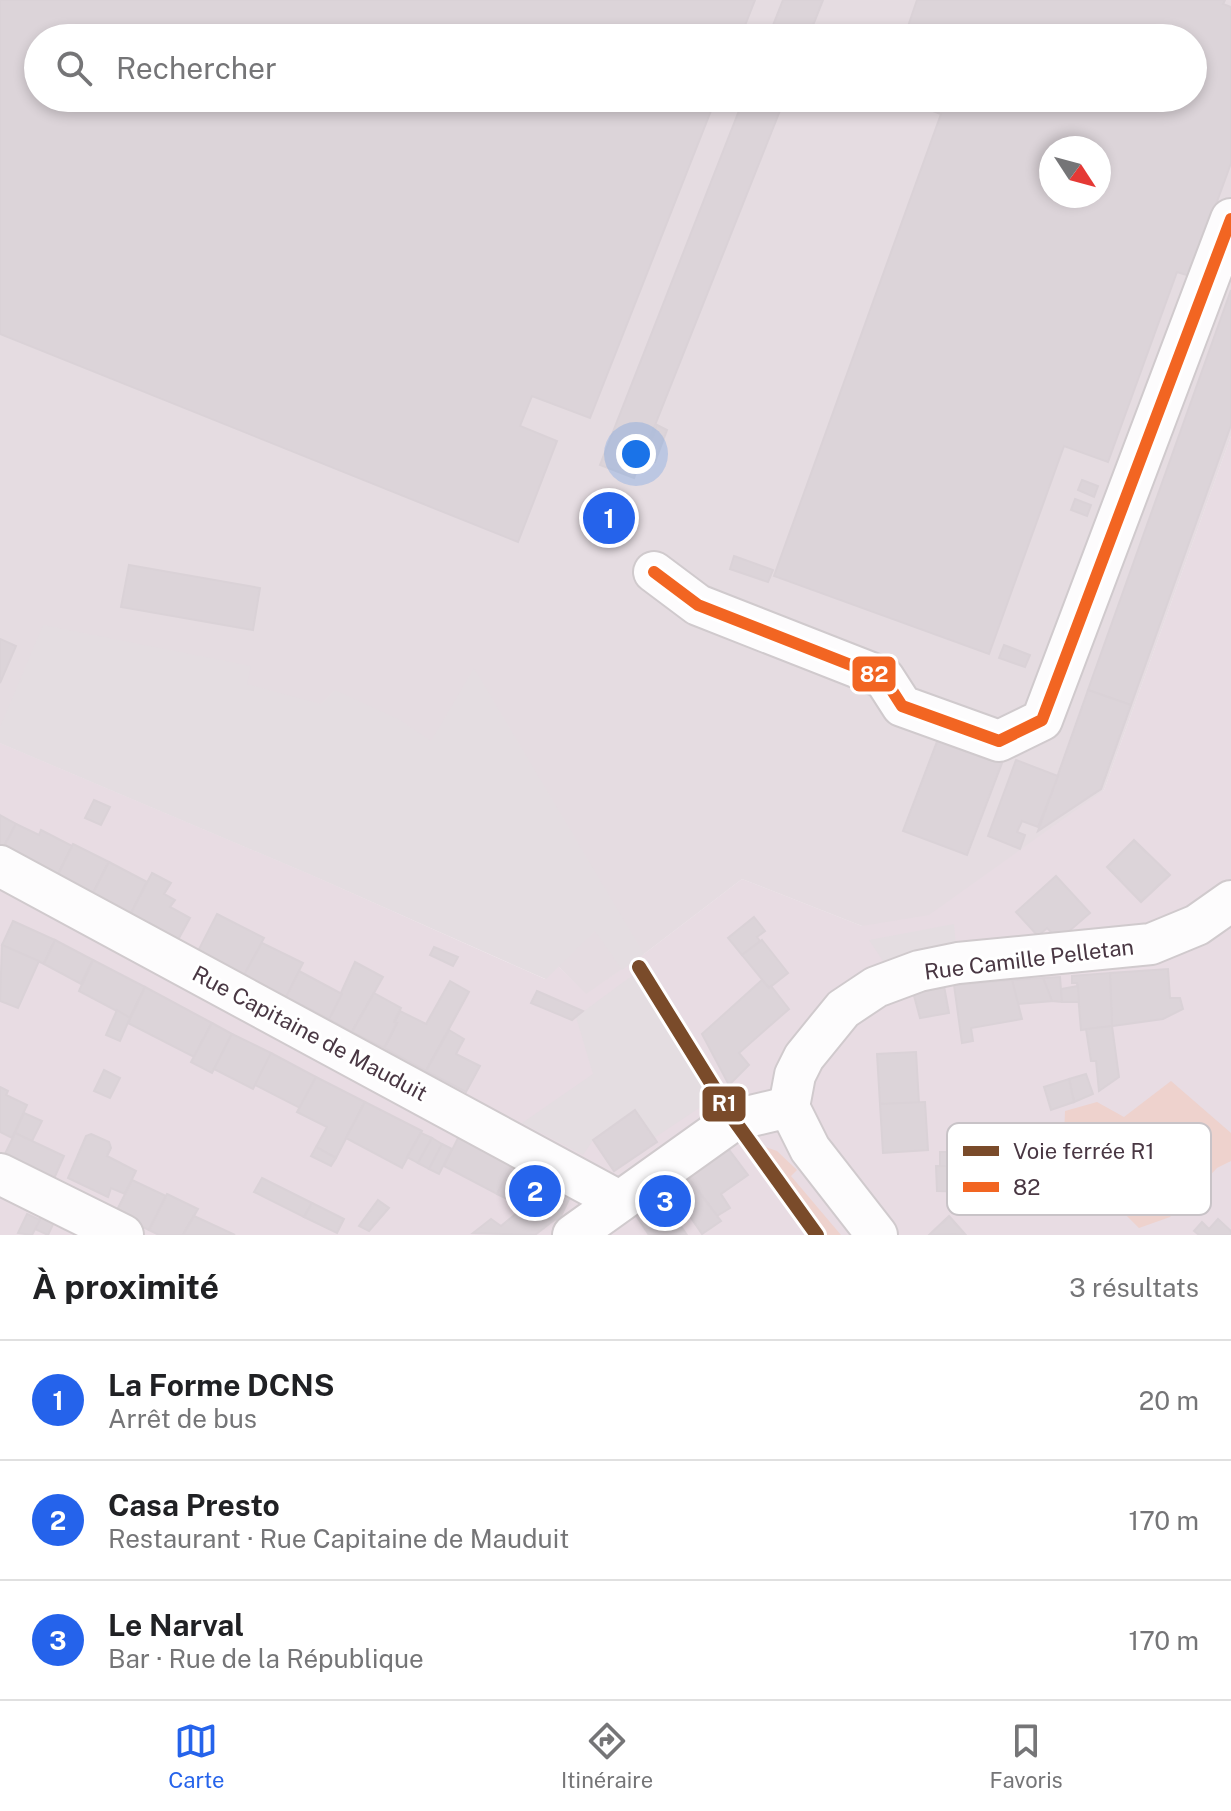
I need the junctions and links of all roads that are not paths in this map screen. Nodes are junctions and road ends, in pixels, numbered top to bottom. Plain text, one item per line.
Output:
1 (1231, 219) edge
2 (654, 572) dead end
3 (0, 866) edge
4 (1231, 901) edge
5 (789, 1107) junction
6 (0, 1174) edge
7 (618, 1215) edge
8 (123, 1235) edge
9 (573, 1235) edge
10 (877, 1235) edge

1 - 2 street
3 - 7 street, Rue Capitaine de Mauduit
4 - 5 street, Rue Camille Pelletan
5 - 7 street
5 - 10 street
6 - 8 street
7 - 9 street

